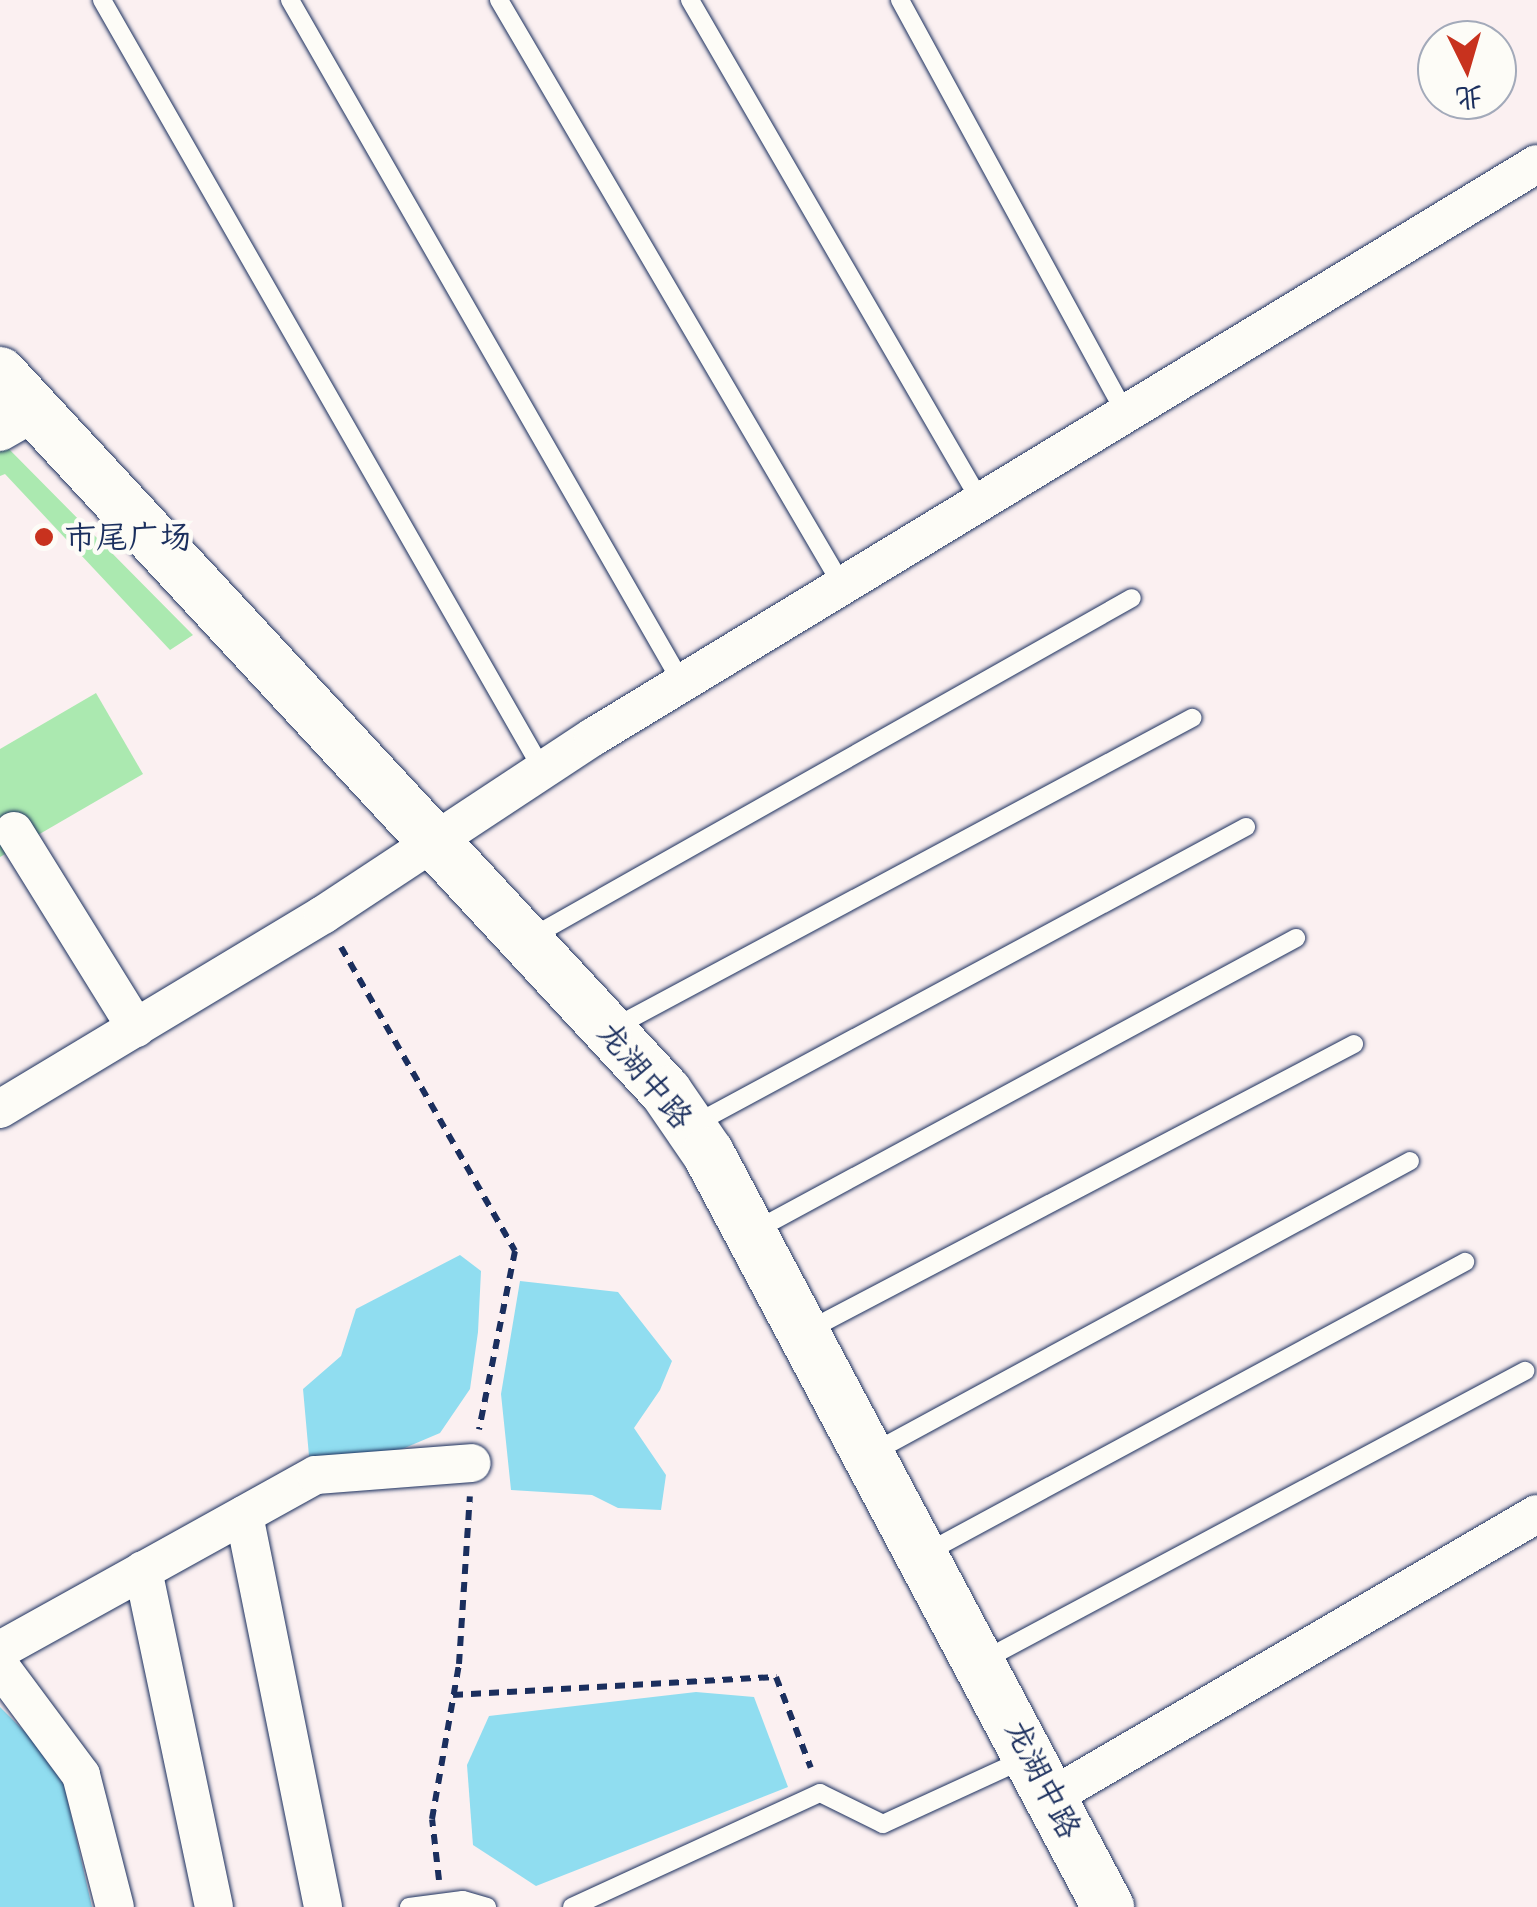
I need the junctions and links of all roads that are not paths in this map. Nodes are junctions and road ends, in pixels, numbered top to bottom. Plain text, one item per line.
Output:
1 (102, 0) edge
2 (290, 0) edge
3 (499, 0) edge
4 (690, 0) edge
5 (900, 0) edge
6 (1537, 164) edge
7 (0, 373) edge
8 (1126, 414) junction
9 (18, 422) edge
10 (980, 502) junction
11 (842, 585) junction
12 (1132, 598) dead end
13 (682, 683) junction
14 (1192, 718) dead end
15 (542, 769) junction
16 (1246, 827) dead end
17 (14, 831) dead end
18 (431, 843) junction
19 (1296, 938) dead end
20 (525, 940) junction
21 (136, 1028) junction
22 (610, 1030) junction
23 (1354, 1044) dead end
24 (4, 1098) edge
25 (690, 1126) junction
26 (1410, 1161) dead end
27 (751, 1233) junction
28 (1465, 1262) dead end
29 (804, 1332) junction
30 (1526, 1371) dead end
31 (868, 1456) junction
32 (472, 1463) road end
33 (1537, 1514) edge
34 (244, 1515) junction
35 (924, 1554) junction
36 (144, 1570) junction
37 (0, 1650) edge
38 (981, 1662) junction
39 (0, 1666) edge
40 (1042, 1776) junction
41 (115, 1907) edge
42 (214, 1907) edge
43 (323, 1907) edge
44 (409, 1907) edge
45 (487, 1907) edge
46 (572, 1907) edge
47 (1108, 1907) edge

1 - 15 lane
2 - 13 lane
3 - 11 lane
4 - 10 lane
5 - 8 lane
6 - 8 street
7 - 9 street, 龙湖中路
8 - 10 street
9 - 18 street, 龙湖中路
10 - 11 street
11 - 13 street
12 - 20 lane
13 - 15 street
14 - 22 lane
15 - 18 street
16 - 25 lane
17 - 21 street
18 - 20 street, 龙湖中路
18 - 21 street
19 - 27 lane
20 - 22 street, 龙湖中路
21 - 24 street
22 - 25 street, 龙湖中路
23 - 29 lane
25 - 27 street, 龙湖中路
26 - 31 lane
27 - 29 street, 龙湖中路
28 - 35 lane
29 - 31 street, 龙湖中路
30 - 38 lane
31 - 35 street, 龙湖中路
32 - 34 street
33 - 40 street
34 - 36 street
34 - 43 street
35 - 38 street, 龙湖中路
36 - 37 street
36 - 42 street
38 - 40 street, 龙湖中路
39 - 41 street
40 - 46 lane
40 - 47 street, 龙湖中路
44 - 45 lane

